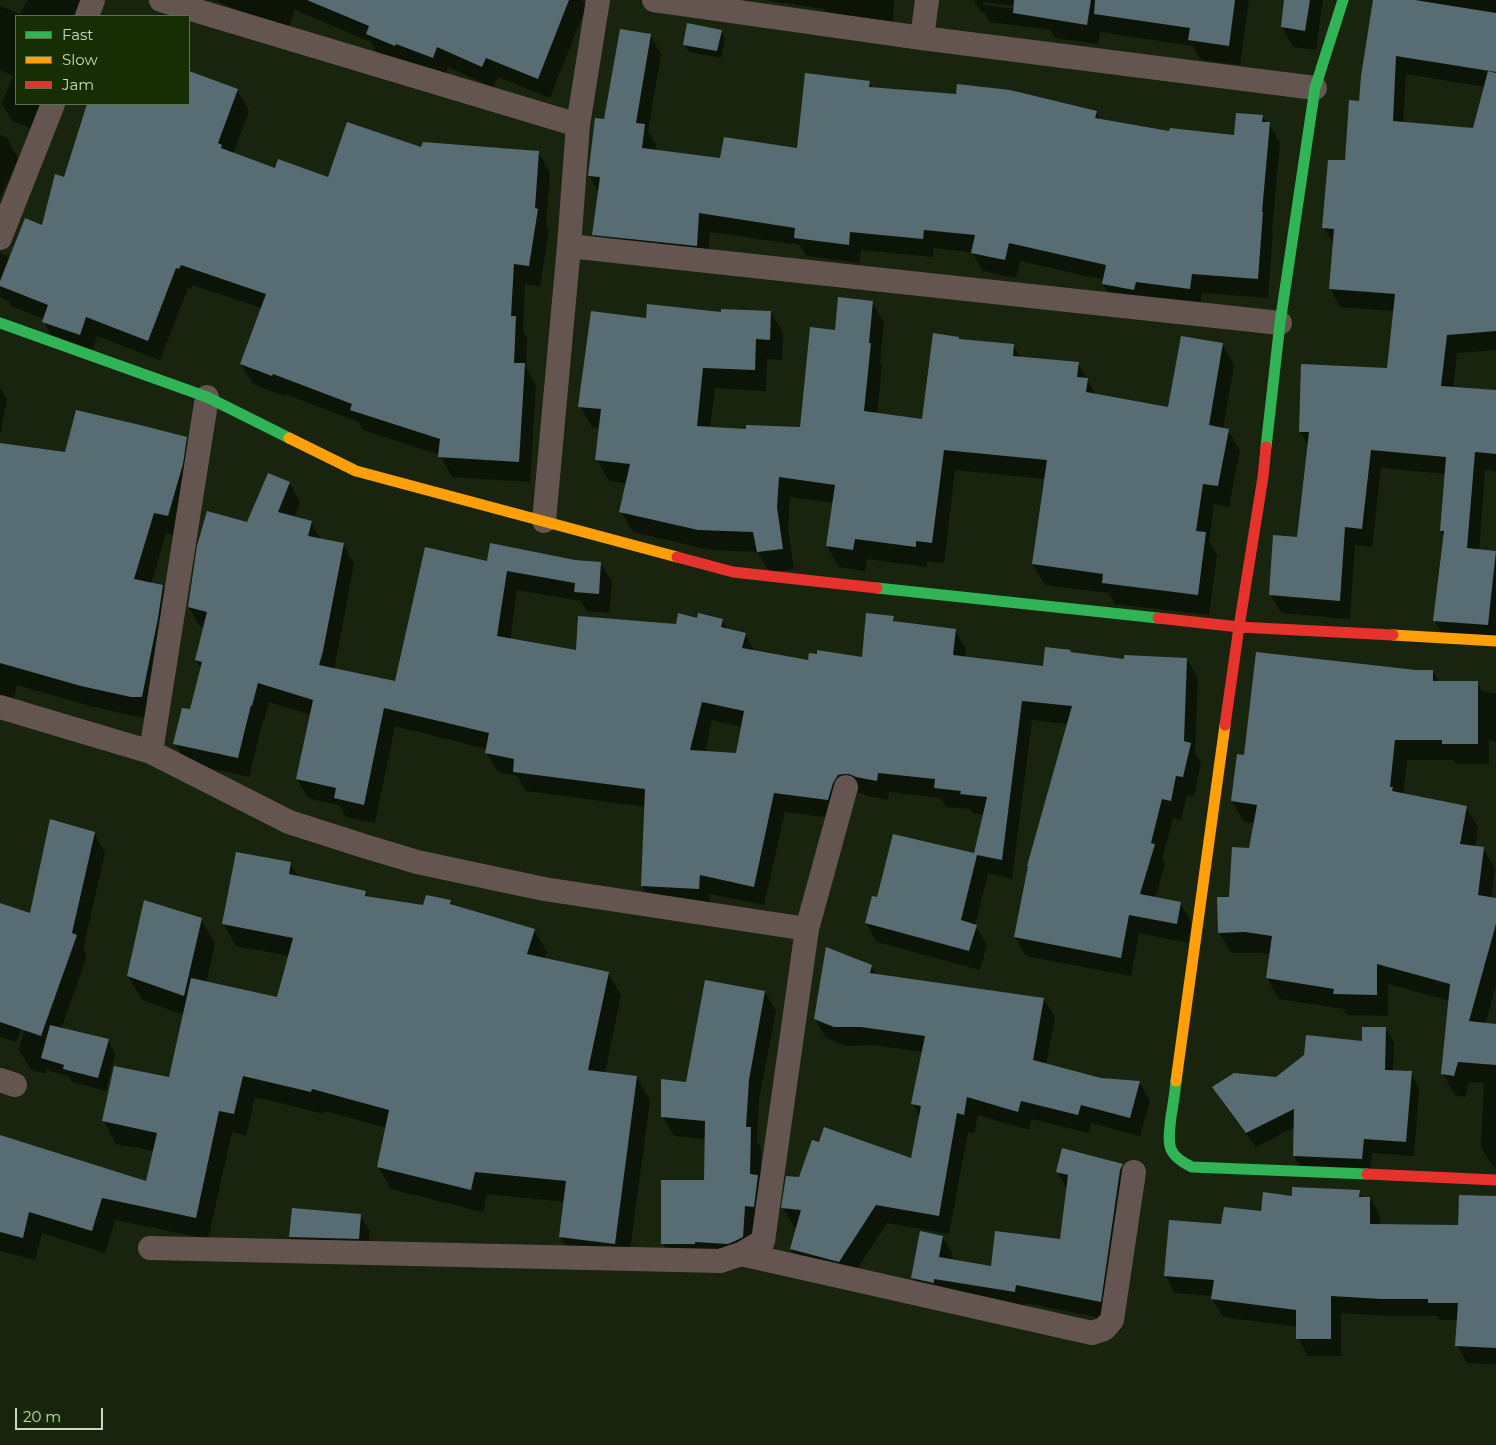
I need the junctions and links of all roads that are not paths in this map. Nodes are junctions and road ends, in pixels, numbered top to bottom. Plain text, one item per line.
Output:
1 (94, 0) edge
2 (161, 0) edge
3 (598, 0) edge
4 (654, 0) edge
5 (927, 0) edge
6 (1343, 0) edge
7 (87, 15) edge
8 (922, 38) junction
9 (1315, 88) junction
10 (53, 105) edge
11 (578, 125) junction
12 (0, 238) edge
13 (569, 246) junction
14 (0, 323) edge
15 (1280, 323) junction
16 (207, 397) junction
17 (544, 521) junction
18 (1239, 627) junction
19 (1496, 641) edge
20 (0, 707) edge
21 (151, 752) junction
22 (846, 787) dead end
23 (807, 929) junction
24 (1134, 1172) dead end
25 (1496, 1180) edge
26 (150, 1248) dead end
27 (741, 1254) junction

1 - 7 street
2 - 11 street
3 - 11 street
4 - 8 street
5 - 8 street
6 - 9 street
8 - 9 street
9 - 15 street
10 - 12 street
11 - 13 street
13 - 15 street
13 - 17 street
14 - 16 street
15 - 18 street
16 - 17 street
16 - 21 street
17 - 18 street
18 - 19 street
18 - 25 street
20 - 21 street
21 - 23 street
22 - 23 street
23 - 27 street
24 - 27 street
26 - 27 street

